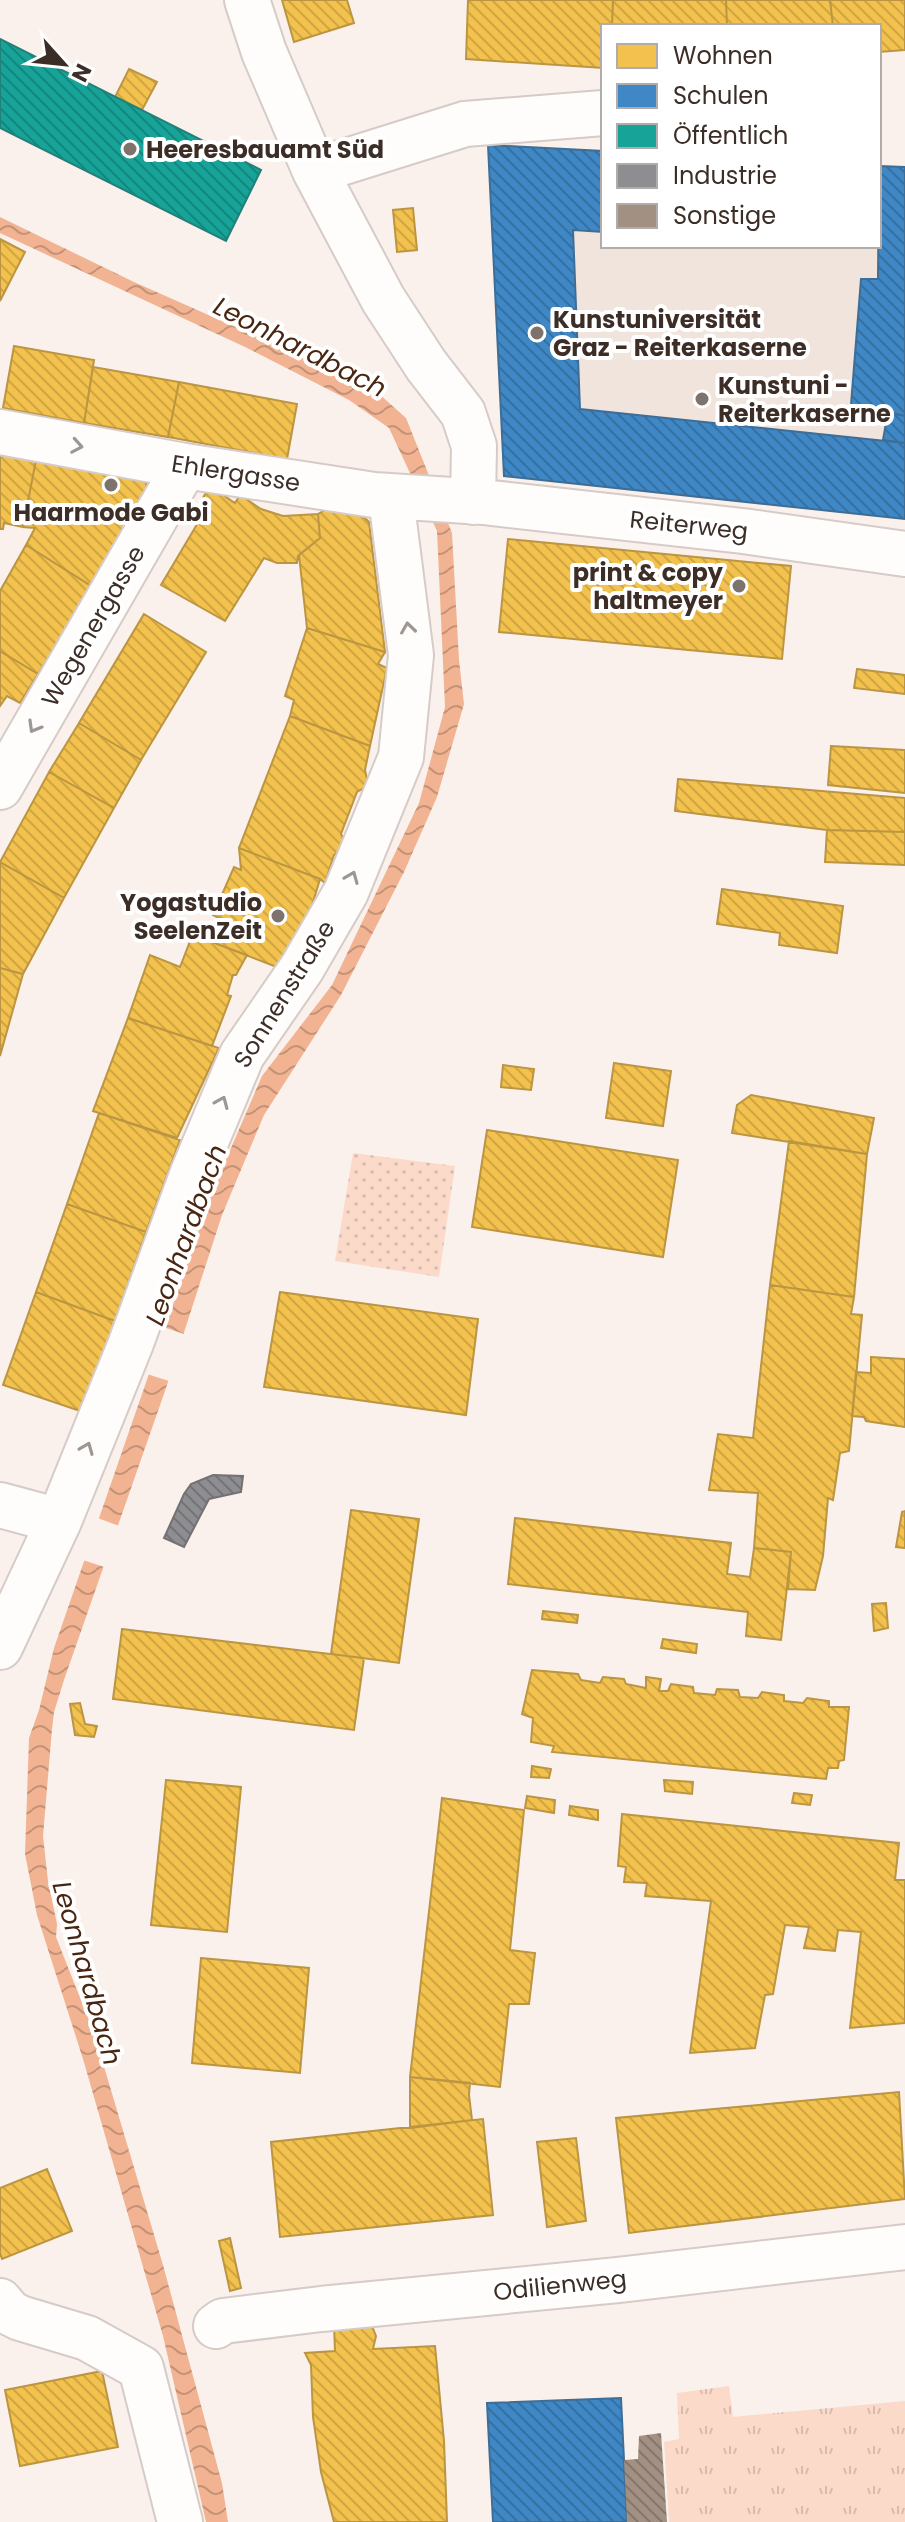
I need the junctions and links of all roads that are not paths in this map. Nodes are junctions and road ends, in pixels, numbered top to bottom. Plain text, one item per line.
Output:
1 (247, 0) edge
2 (601, 113) edge
3 (315, 171) junction
4 (0, 432) edge
5 (185, 466) junction
6 (399, 498) junction
7 (462, 501) junction
8 (905, 554) edge
9 (0, 787) edge
10 (0, 1505) edge
11 (59, 1521) junction
12 (0, 1647) edge
13 (905, 2247) edge
14 (0, 2301) edge
15 (216, 2326) dead end
16 (180, 2522) edge

1 - 3 street
2 - 3 street
3 - 7 street
4 -> 5 street, Ehlergasse
5 - 6 street, Ehlergasse
5 -> 9 street, Wegenergasse
6 - 7 street, Ehlergasse
11 -> 6 street, Sonnenstraße
7 - 8 street, Reiterweg
10 - 11 street
11 - 12 street, Sonnenstraße
13 - 15 street, Odilienweg
14 - 16 street

